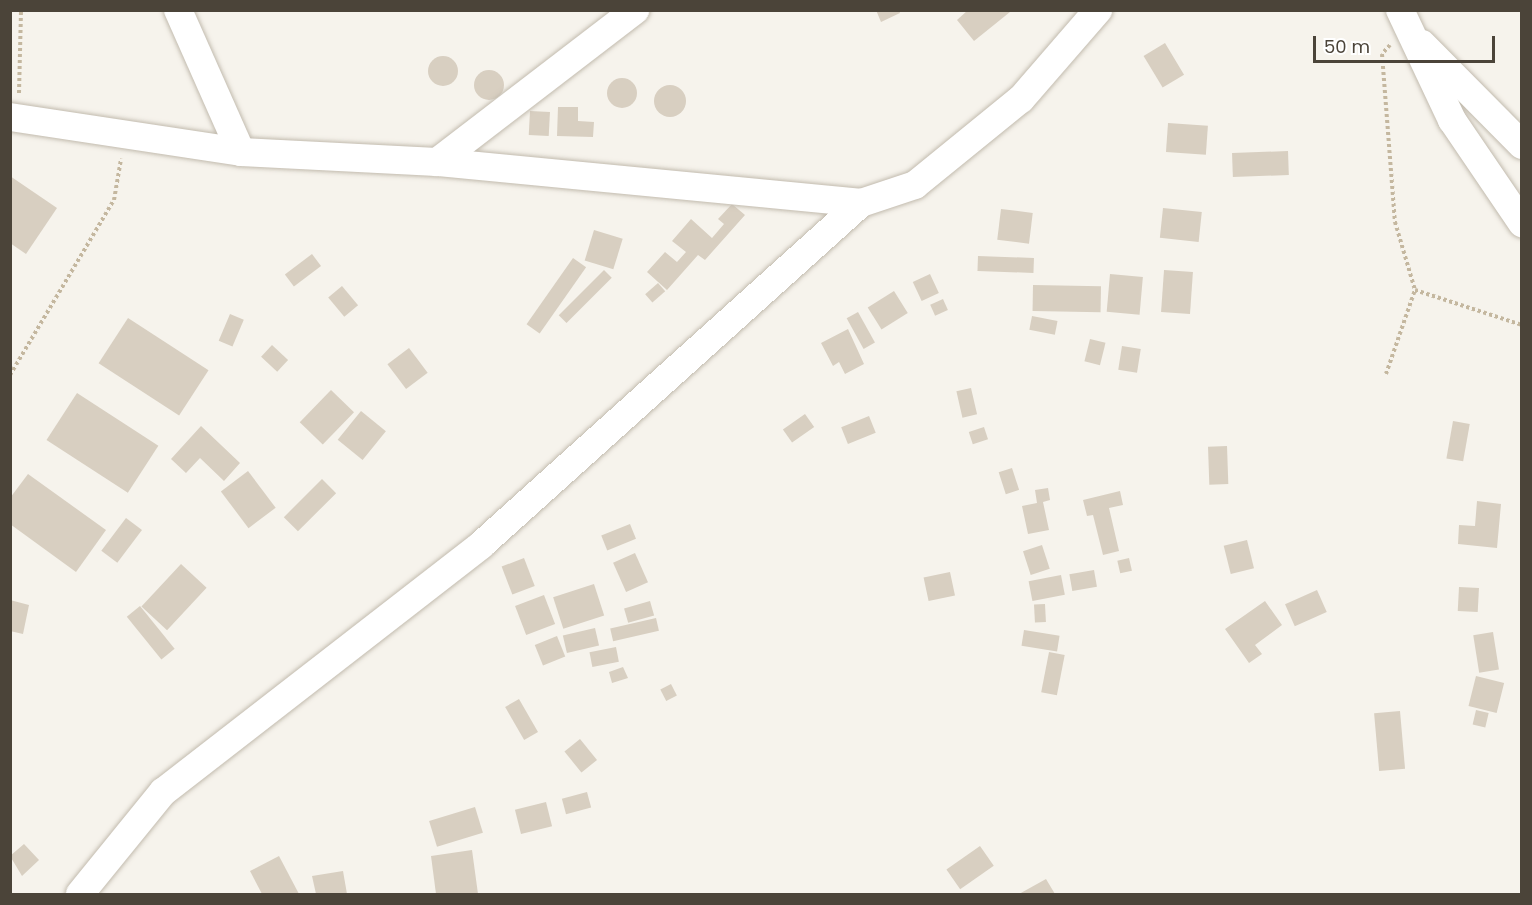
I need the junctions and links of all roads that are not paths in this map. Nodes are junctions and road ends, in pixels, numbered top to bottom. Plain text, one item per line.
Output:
1 (178, 10) edge
2 (635, 10) edge
3 (1098, 10) edge
4 (1403, 19) edge
5 (15, 118) edge
6 (1521, 144) edge
7 (241, 153) junction
8 (437, 162) junction
9 (861, 203) junction
10 (1521, 223) edge
11 (80, 894) edge

1 - 7 street
2 - 8 street
3 - 9 street
4 - 6 street
4 - 10 street
5 - 7 street
7 - 8 street
8 - 9 street
9 - 11 street

